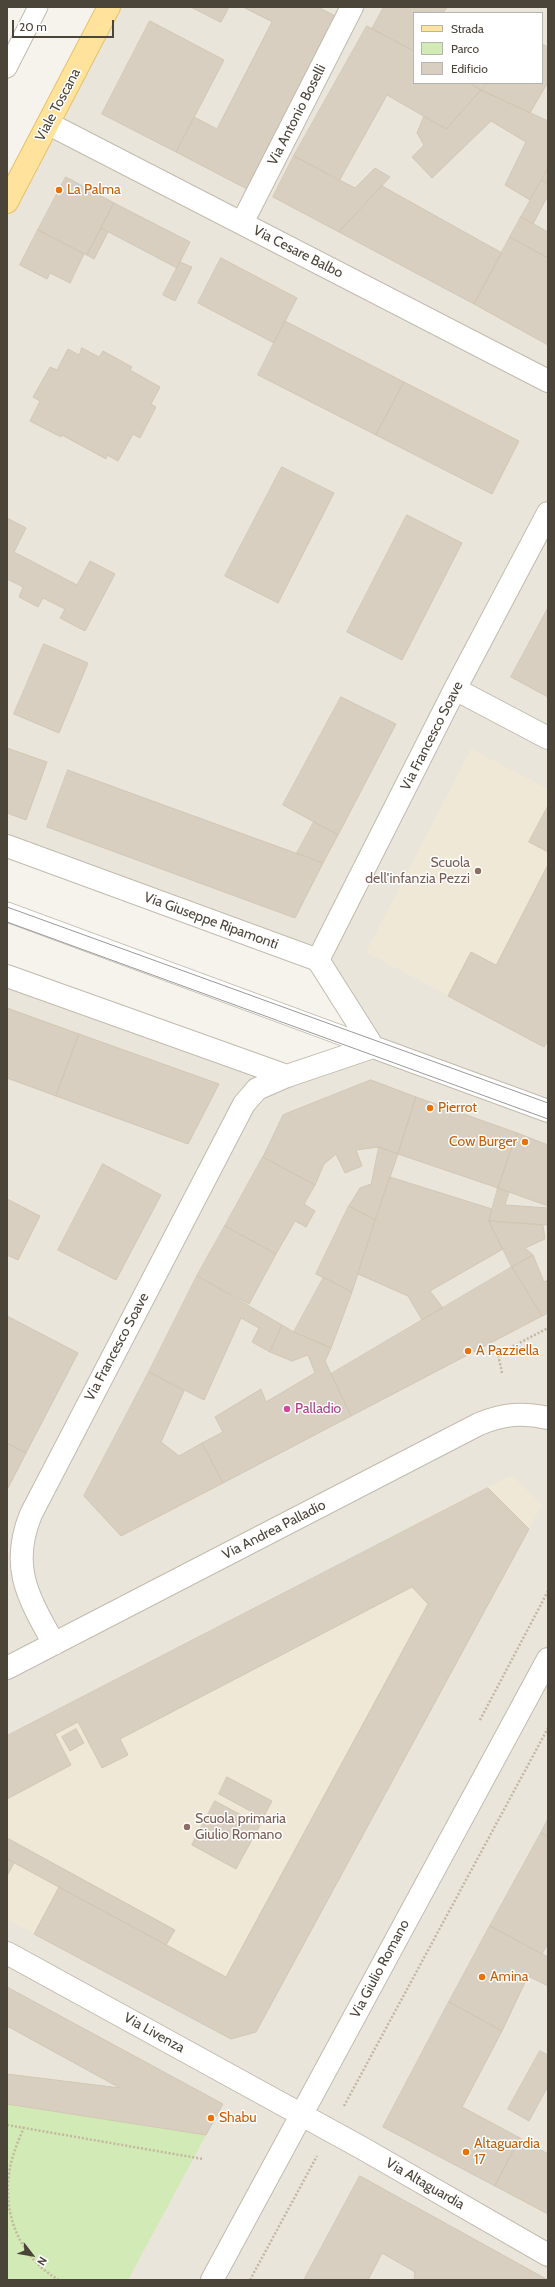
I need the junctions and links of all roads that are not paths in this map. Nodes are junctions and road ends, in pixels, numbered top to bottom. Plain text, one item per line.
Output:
1 (38, 7) edge
2 (109, 7) edge
3 (352, 7) edge
4 (7, 68) edge
5 (48, 124) junction
6 (7, 202) edge
7 (242, 223) junction
8 (548, 381) edge
9 (548, 513) edge
10 (455, 689) junction
11 (548, 738) edge
12 (7, 846) edge
13 (7, 912) edge
14 (318, 960) junction
15 (7, 976) edge
16 (373, 1047) junction
17 (287, 1076) junction
18 (548, 1111) edge
19 (548, 1418) edge
20 (54, 1644) junction
21 (548, 1659) edge
22 (7, 1668) edge
23 (7, 1953) edge
24 (301, 2114) junction
25 (548, 2255) edge
26 (212, 2280) edge

1 - 4 lane
2 - 5 main road, Viale Toscana
3 - 7 street, Via Antonio Boselli
5 - 6 main road, Viale Toscana
5 - 7 street, Via Cesare Balbo
7 - 8 street, Via Cesare Balbo
9 - 10 street, Via Francesco Soave
10 - 11 street
10 - 14 street, Via Francesco Soave
12 - 14 street, Via Giuseppe Ripamonti
13 - 16 lane
14 - 16 street
15 - 17 street
16 - 17 street
16 - 18 street
17 - 20 street, Via Francesco Soave
19 - 20 street, Via Andrea Palladio
20 - 22 street, Via Andrea Palladio
21 - 24 street, Via Giulio Romano
23 - 24 street, Via Livenza
24 - 25 street, Via Altaguardia
24 - 26 street, Via Giulio Romano

